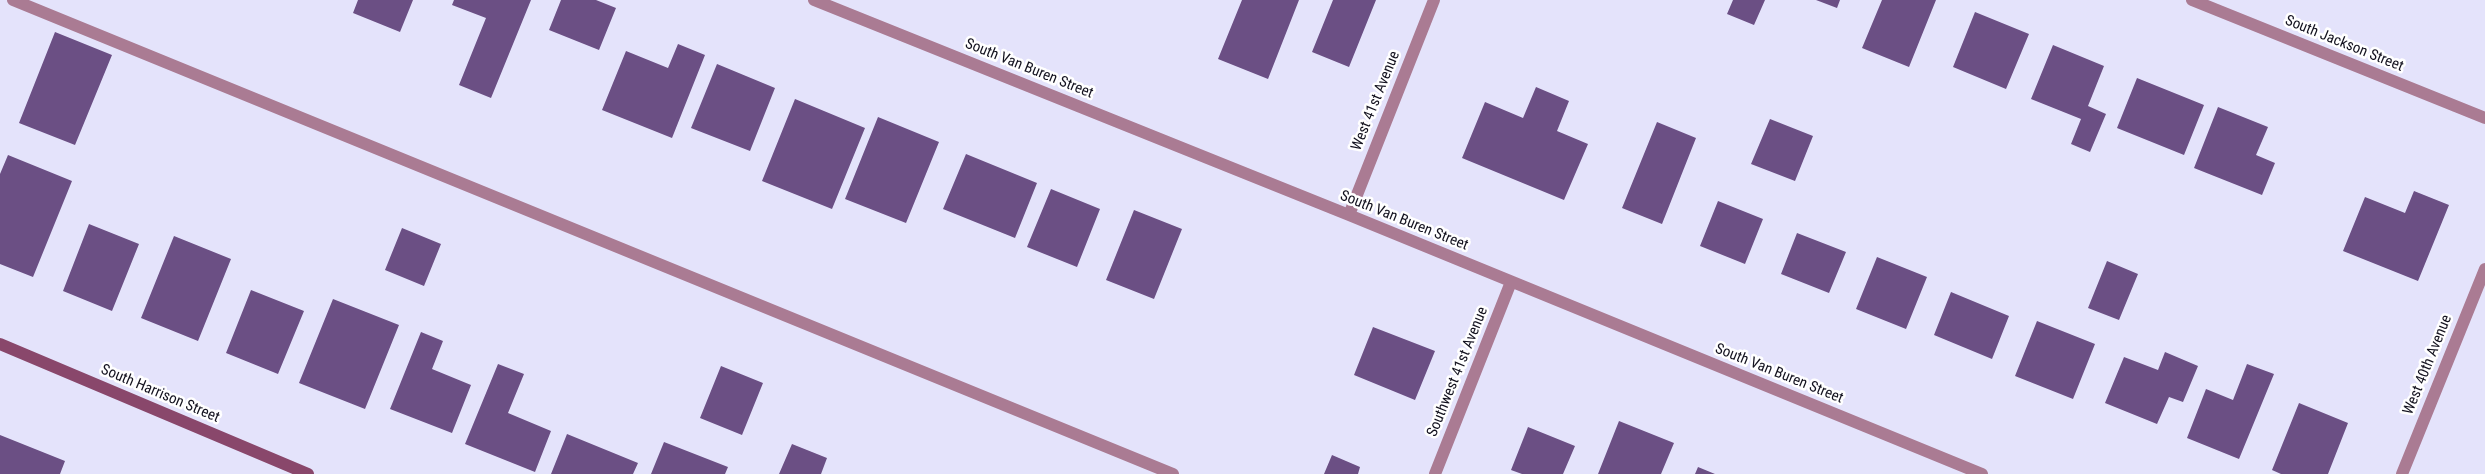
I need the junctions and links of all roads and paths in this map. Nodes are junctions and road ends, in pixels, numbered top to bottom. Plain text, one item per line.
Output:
1 (14, 0) edge
2 (814, 0) edge
3 (1434, 0) edge
4 (2192, 0) edge
5 (2485, 118) edge
6 (1349, 215) junction
7 (2485, 269) edge
8 (1511, 282) junction
9 (0, 344) edge
10 (308, 474) edge
11 (1173, 474) edge
12 (1435, 474) edge
13 (1982, 474) edge
14 (2402, 474) edge

1 - 11 street
2 - 6 street, South Van Buren Street
3 - 6 street, West 41st Avenue
4 - 5 street, South Jackson Street
6 - 8 street, South Van Buren Street
7 - 14 street, West 40th Avenue
8 - 12 street, Southwest 41st Avenue
8 - 13 street, South Van Buren Street
9 - 10 street, South Harrison Street

